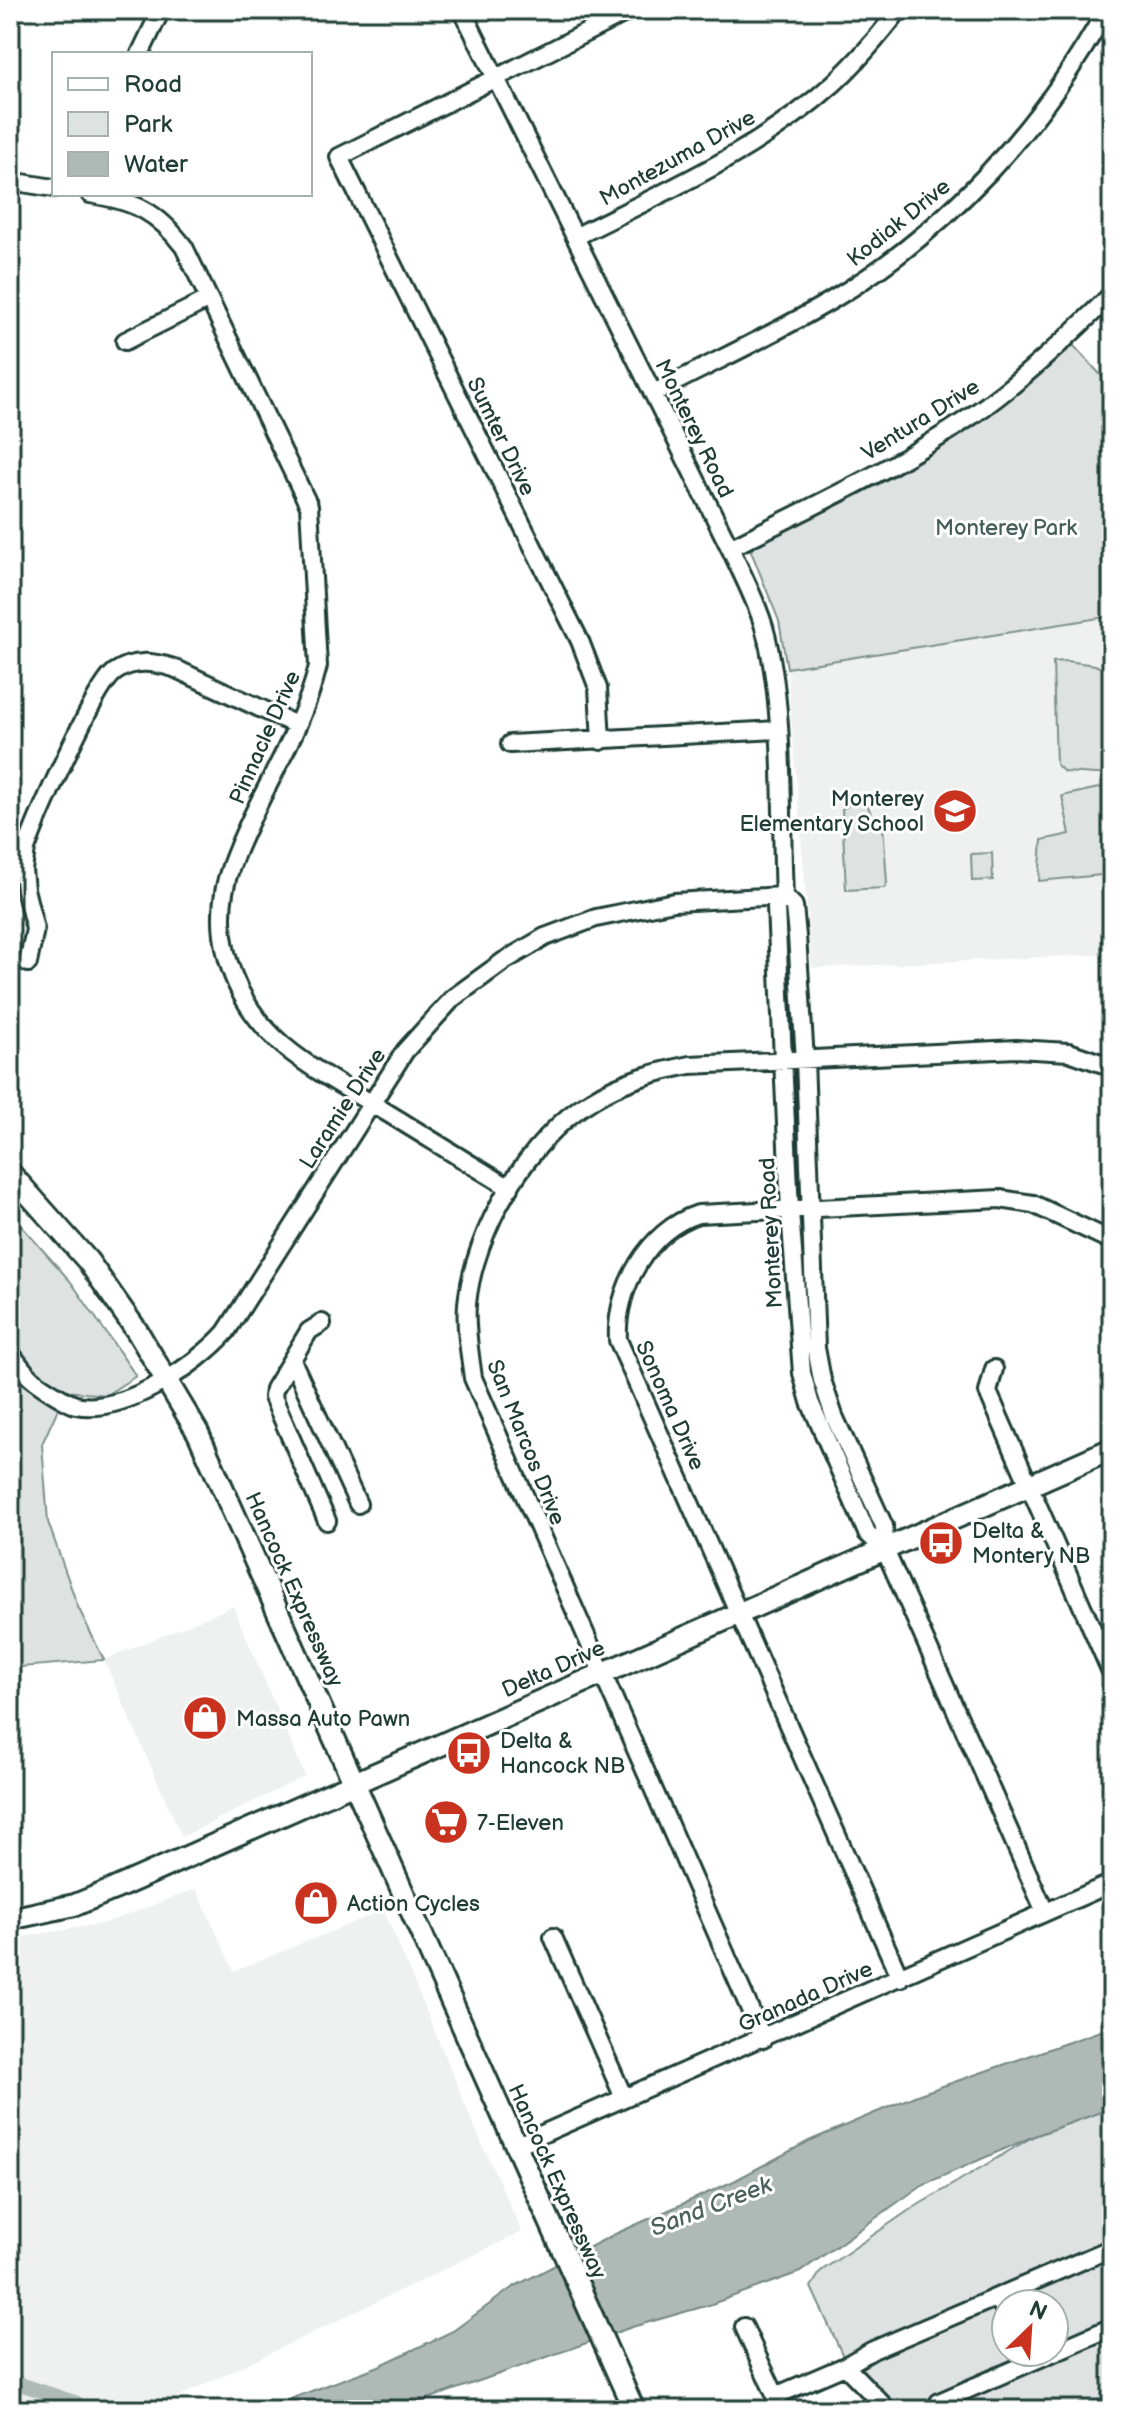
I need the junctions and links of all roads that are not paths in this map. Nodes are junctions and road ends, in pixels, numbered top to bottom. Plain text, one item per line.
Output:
1 (161, 10) edge
2 (462, 10) edge
3 (631, 10) edge
4 (899, 10) edge
5 (1106, 10) edge
6 (141, 52) edge
7 (496, 77) junction
8 (10, 181) edge
9 (52, 188) edge
10 (104, 196) edge
11 (575, 237) junction
12 (1112, 294) edge
13 (209, 299) junction
14 (125, 341) dead end
15 (654, 393) junction
16 (730, 548) junction
17 (296, 725) junction
18 (778, 730) junction
19 (601, 741) junction
20 (510, 744) dead end
21 (784, 896) junction
22 (28, 963) dead end
23 (785, 1060) junction
24 (805, 1060) junction
25 (1112, 1067) edge
26 (370, 1103) junction
27 (10, 1173) edge
28 (510, 1188) junction
29 (810, 1209) junction
30 (790, 1211) junction
31 (1112, 1241) edge
32 (322, 1323) dead end
33 (10, 1352) edge
34 (292, 1360) junction
35 (994, 1369) dead end
36 (168, 1378) junction
37 (1112, 1449) edge
38 (1029, 1485) junction
39 (358, 1504) dead end
40 (327, 1521) dead end
41 (885, 1550) junction
42 (738, 1613) junction
43 (601, 1672) junction
44 (1112, 1674) edge
45 (354, 1784) junction
46 (1112, 1883) edge
47 (1045, 1912) junction
48 (10, 1919) edge
49 (553, 1937) dead end
50 (900, 1978) junction
51 (763, 2039) junction
52 (624, 2098) junction
53 (515, 2146) junction
54 (1112, 2248) edge
55 (1019, 2288) edge
56 (990, 2300) edge
57 (744, 2327) dead end
58 (1112, 2327) edge
59 (1070, 2342) edge
60 (845, 2366) junction
61 (1007, 2368) edge
62 (778, 2403) edge
63 (634, 2410) edge
64 (888, 2410) edge
65 (934, 2410) edge

1 - 6 street
2 - 7 street, Monterey Road
3 - 7 street
4 - 11 street, Montezuma Drive
5 - 15 street, Kodiak Drive
7 - 11 street, Monterey Road
7 - 19 street, Sumter Drive
8 - 9 street
10 - 13 street, Pinnacle Drive
11 - 15 street, Monterey Road
12 - 16 street, Ventura Drive
13 - 14 street
13 - 17 street, Pinnacle Drive
15 - 16 street, Monterey Road
16 - 18 street, Monterey Road
17 - 22 street
17 - 26 street, Pinnacle Drive
18 - 19 street
18 - 21 street, Monterey Road
19 - 20 street
21 - 23 street, Monterey Road
21 - 24 street, Monterey Road
21 - 26 street, Laramie Drive
23 - 24 street, San Marcos Drive
23 - 28 street, San Marcos Drive
23 - 30 street, Monterey Road
24 - 25 street, San Marcos Drive
24 - 29 street, Monterey Road
26 - 28 street, Pinnacle Drive
26 - 36 street, Laramie Drive
27 - 36 main road, Hancock Expressway
28 - 43 street, San Marcos Drive
29 - 30 street, Sonoma Drive
29 - 31 street, Sonoma Drive
29 - 41 street, Monterey Road
30 - 41 street, Monterey Road
30 - 42 street, Sonoma Drive
32 - 34 street
33 - 36 street, Laramie Drive
34 - 39 street
34 - 40 street
35 - 38 street
36 - 45 main road, Hancock Expressway
37 - 38 main road, Delta Drive
38 - 41 main road, Delta Drive
38 - 44 street
41 - 42 main road, Delta Drive
41 - 47 street, Monterey Road
42 - 43 main road, Delta Drive
42 - 50 street, Sonoma Drive
43 - 45 main road, Delta Drive
43 - 51 street, San Marcos Drive
45 - 48 main road, Delta Drive
45 - 53 main road, Hancock Expressway
46 - 47 street, Granada Drive
47 - 50 street, Granada Drive
49 - 52 street
50 - 51 street, Granada Drive
51 - 52 street, Granada Drive
52 - 53 street, Granada Drive
53 - 63 main road, Hancock Expressway
54 - 55 street
56 - 60 street
57 - 62 street
58 - 59 street
60 - 62 street
60 - 64 street
61 - 65 street

